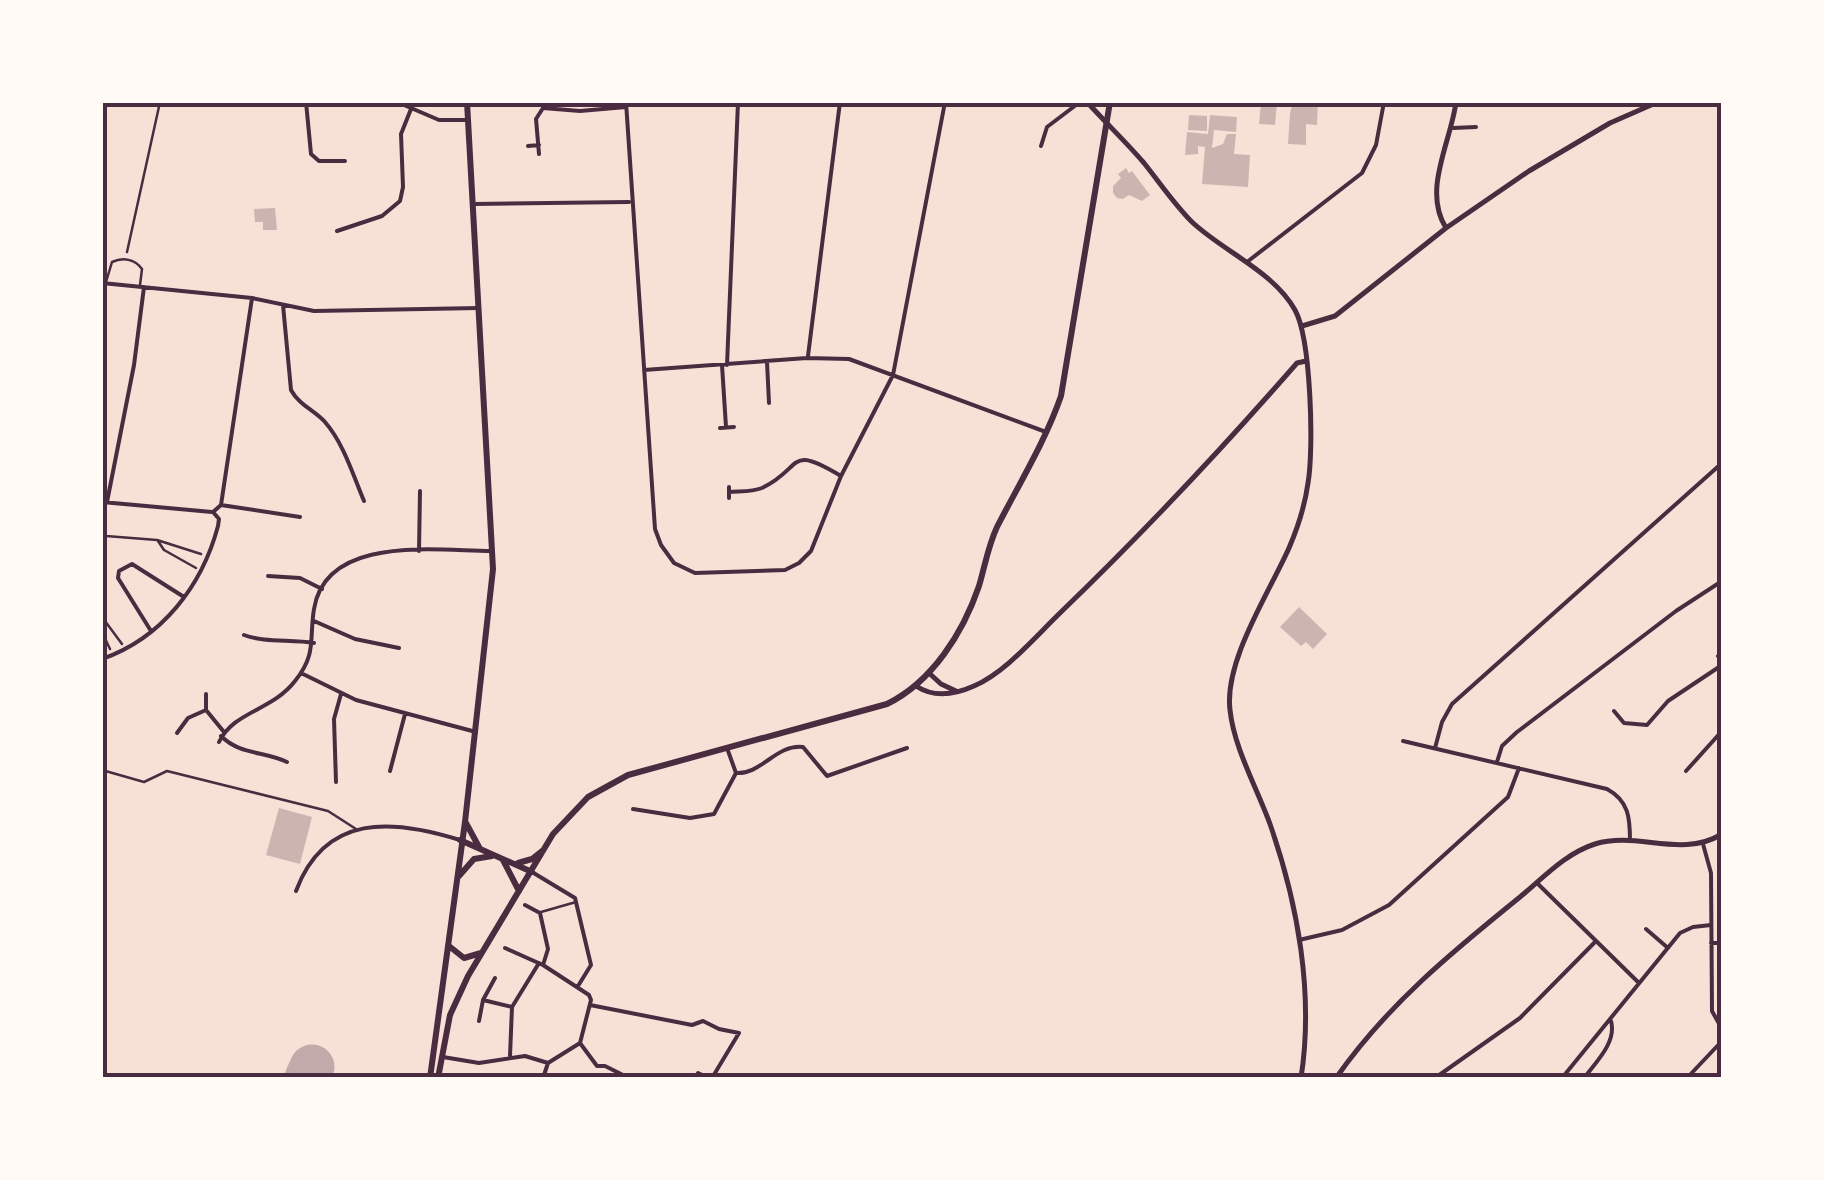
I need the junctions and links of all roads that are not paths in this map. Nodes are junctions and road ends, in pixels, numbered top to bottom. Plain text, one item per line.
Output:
1 (306, 102) edge
2 (397, 102) edge
3 (467, 102) edge
4 (738, 102) edge
5 (840, 102) edge
6 (945, 102) edge
7 (1084, 102) edge
8 (1110, 102) edge
9 (1384, 102) edge
10 (1456, 102) edge
11 (1658, 102) edge
12 (626, 105) edge
13 (411, 109) junction
14 (468, 120) junction
15 (1108, 125) junction
16 (1476, 127) dead end
17 (1453, 128) junction
18 (538, 145) junction
19 (528, 146) dead end
20 (1041, 146) dead end
21 (539, 154) dead end
22 (345, 161) dead end
23 (631, 202) junction
24 (474, 204) junction
25 (1446, 228) junction
26 (337, 231) dead end
27 (1246, 263) junction
28 (104, 284) edge
29 (142, 287) junction
30 (252, 298) junction
31 (283, 305) junction
32 (479, 308) junction
33 (1302, 326) junction
34 (807, 358) junction
35 (1306, 361) junction
36 (767, 362) junction
37 (724, 365) junction
38 (644, 370) junction
39 (893, 375) junction
40 (770, 402) dead end
41 (734, 427) dead end
42 (1046, 432) junction
43 (1722, 463) edge
44 (841, 476) junction
45 (420, 491) dead end
46 (729, 492) dead end
47 (364, 501) dead end
48 (105, 502) edge
49 (222, 505) junction
50 (213, 512) junction
51 (300, 518) dead end
52 (419, 551) junction
53 (492, 551) junction
54 (268, 576) dead end
55 (1722, 582) edge
56 (322, 590) junction
57 (184, 597) junction
58 (314, 621) junction
59 (152, 632) junction
60 (244, 634) dead end
61 (314, 642) junction
62 (399, 648) dead end
63 (102, 660) edge
64 (1720, 661) edge
65 (301, 673) junction
66 (929, 674) junction
67 (916, 686) junction
68 (959, 691) junction
69 (206, 694) dead end
70 (341, 694) junction
71 (206, 710) junction
72 (1614, 711) dead end
73 (404, 714) junction
74 (1722, 731) edge
75 (476, 732) junction
76 (177, 733) dead end
77 (221, 737) junction
78 (1403, 740) dead end
79 (727, 748) junction
80 (907, 748) dead end
81 (1435, 748) junction
82 (287, 762) dead end
83 (1496, 762) junction
84 (1519, 768) junction
85 (102, 770) edge
86 (390, 770) dead end
87 (1686, 771) dead end
88 (736, 773) junction
89 (336, 782) dead end
90 (633, 809) dead end
91 (465, 822) junction
92 (357, 829) junction
93 (1722, 834) edge
94 (460, 840) junction
95 (1630, 841) junction
96 (1703, 844) junction
97 (480, 847) junction
98 (543, 850) junction
99 (498, 857) junction
100 (512, 863) junction
101 (532, 872) junction
102 (458, 878) junction
103 (1537, 884) junction
104 (519, 891) junction
105 (296, 892) dead end
106 (576, 902) junction
107 (525, 906) dead end
108 (540, 913) junction
109 (1711, 925) junction
110 (1646, 928) dead end
111 (1299, 940) junction
112 (1596, 941) junction
113 (1722, 943) edge
114 (1711, 944) junction
115 (449, 946) junction
116 (505, 948) dead end
117 (1668, 948) junction
118 (482, 953) junction
119 (541, 964) junction
120 (495, 978) dead end
121 (1639, 983) junction
122 (578, 986) junction
123 (484, 1000) junction
124 (590, 1005) junction
125 (512, 1007) junction
126 (1610, 1019) junction
127 (479, 1021) dead end
128 (1722, 1028) edge
129 (1722, 1041) edge
130 (580, 1043) junction
131 (441, 1056) junction
132 (510, 1058) junction
133 (548, 1063) junction
134 (430, 1078) edge
135 (438, 1078) edge
136 (543, 1078) edge
137 (629, 1078) edge
138 (696, 1078) edge
139 (711, 1078) edge
140 (1301, 1078) edge
141 (1336, 1078) edge
142 (1435, 1078) edge
143 (1562, 1078) edge
144 (1584, 1078) edge
145 (1688, 1078) edge

1 - 22 street
2 - 13 street
3 - 14 main road
4 - 37 street
5 - 34 street
6 - 39 street
7 - 15 street
7 - 20 street
8 - 15 main road
9 - 27 street
10 - 17 street
11 - 25 street
12 - 18 street
12 - 23 street
13 - 14 street
13 - 26 street
14 - 24 main road
15 - 27 street
15 - 42 main road
16 - 17 street
17 - 25 street
18 - 19 street
18 - 21 street
23 - 24 street
23 - 38 street
24 - 32 main road
25 - 33 street
27 - 33 street
28 - 29 street
28 - 29 lane
29 - 30 street
29 - 48 street
30 - 31 street
30 - 49 street
31 - 32 street
31 - 47 street
32 - 53 main road
33 - 35 street
34 - 36 street
34 - 39 street
35 - 68 street
35 - 111 street
36 - 37 street
36 - 40 street
37 - 38 street
37 - 41 street
38 - 44 street
39 - 42 street
39 - 44 street
42 - 66 main road
43 - 81 street
44 - 46 street
45 - 52 street
48 - 50 street
49 - 50 street
49 - 51 street
50 - 57 street
52 - 53 street
52 - 56 street
53 - 75 main road
54 - 56 street
55 - 83 street
56 - 58 street
57 - 59 street
57 - 59 street
58 - 61 street
58 - 62 street
59 - 63 street
60 - 61 street
61 - 65 street
64 - 72 street
65 - 70 street
65 - 77 street
66 - 67 main road
66 - 68 street
67 - 68 street
67 - 79 main road
69 - 71 street
70 - 73 street
70 - 89 street
71 - 76 street
71 - 77 street
73 - 75 street
73 - 86 street
74 - 87 street
75 - 91 main road
77 - 82 street
78 - 81 street
79 - 88 street
79 - 98 main road
80 - 88 street
81 - 83 street
83 - 84 street
84 - 95 street
84 - 111 street
85 - 92 lane
88 - 90 street
91 - 94 main road
91 - 97 main road
92 - 94 street
92 - 105 street
93 - 96 street
94 - 97 main road
94 - 102 main road
95 - 96 street
95 - 103 street
96 - 109 street
97 - 99 main road
98 - 100 main road
98 - 101 main road
99 - 100 main road
99 - 102 main road
99 - 104 main road
100 - 101 main road
101 - 104 main road
101 - 106 street
102 - 115 main road
103 - 112 street
103 - 141 street
104 - 118 main road
106 - 108 lane
106 - 122 street
107 - 108 street
108 - 119 street
109 - 114 street
109 - 117 street
110 - 117 street
111 - 140 street
112 - 121 street
112 - 142 street
113 - 114 street
114 - 128 street
115 - 118 main road
115 - 134 main road
116 - 119 street
117 - 121 street
118 - 131 main road
119 - 122 street
119 - 125 street
120 - 123 street
121 - 126 street
122 - 124 street
123 - 125 street
123 - 127 street
124 - 130 street
124 - 139 street
125 - 132 street
126 - 143 street
126 - 144 street
129 - 145 street
130 - 133 street
130 - 137 street
131 - 132 street
131 - 135 main road
132 - 133 street
133 - 136 street
138 - 139 street

